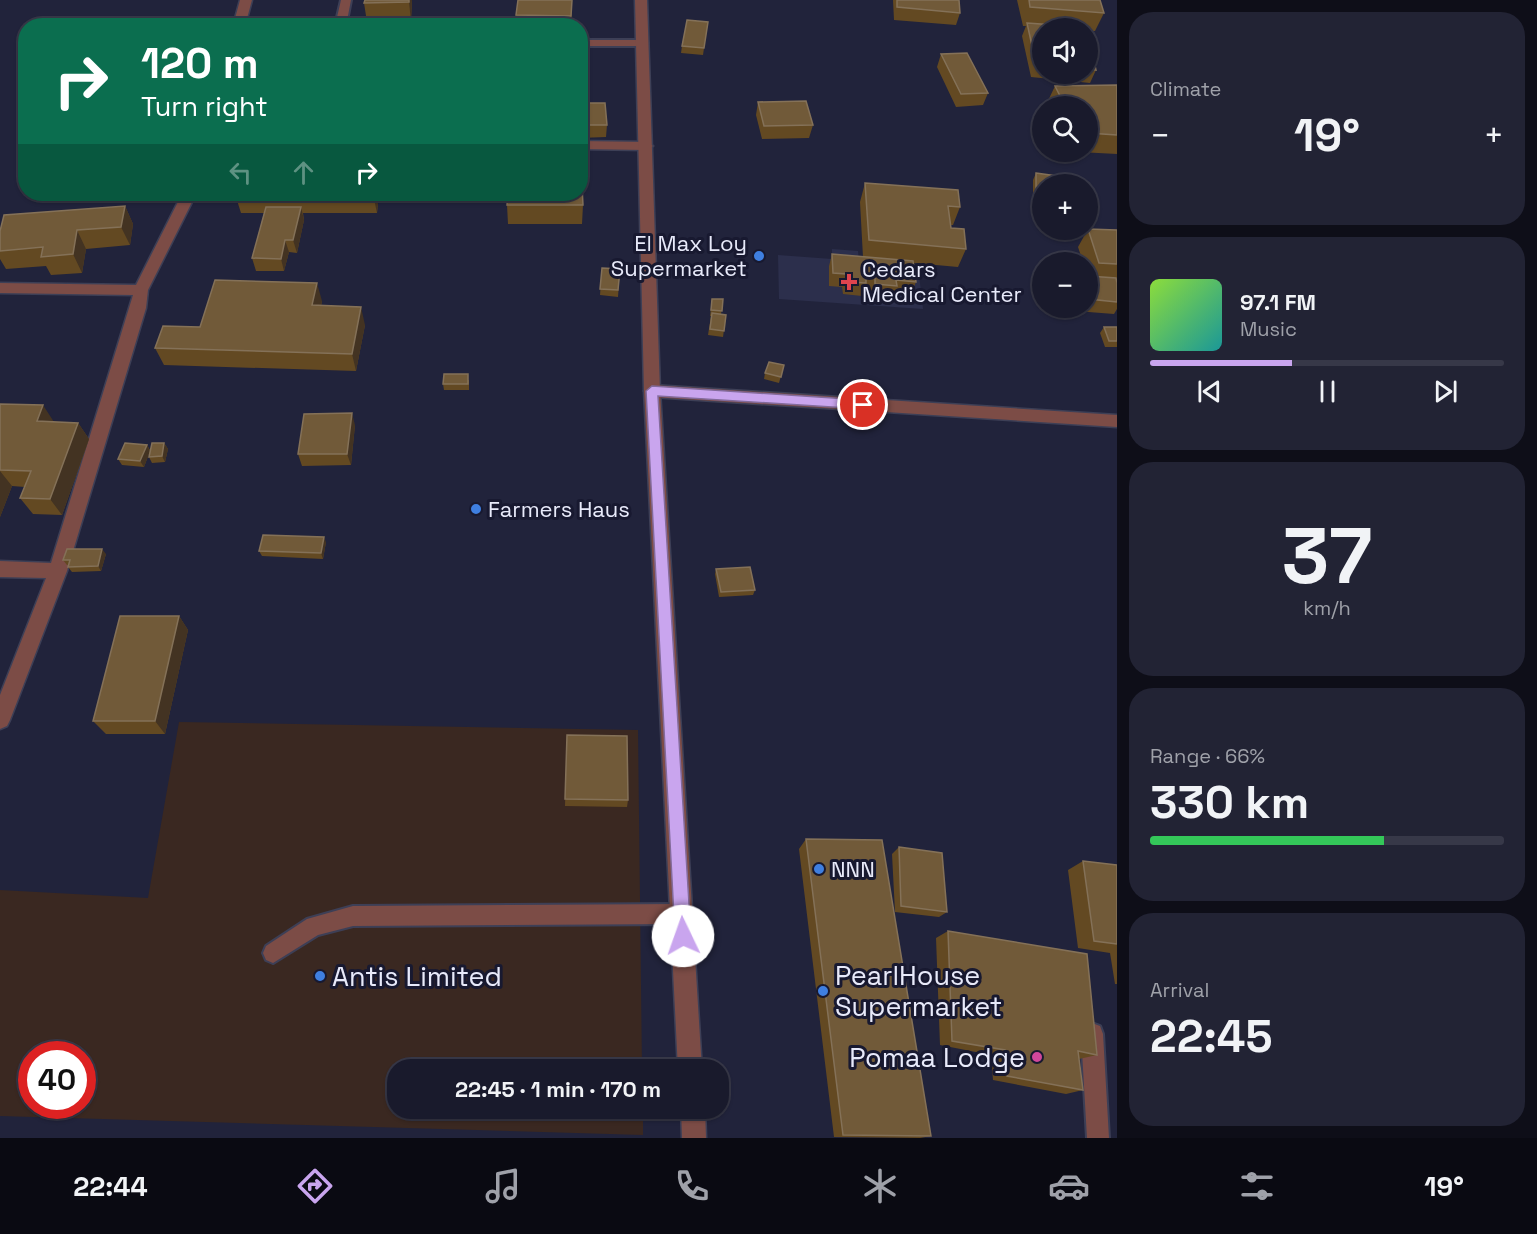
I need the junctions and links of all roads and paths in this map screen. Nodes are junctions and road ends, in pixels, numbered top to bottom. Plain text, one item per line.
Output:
1 (246, 0) edge
2 (346, 0) edge
3 (641, 0) edge
4 (240, 18) edge
5 (342, 18) edge
6 (588, 43) edge
7 (642, 43) junction
8 (588, 145) edge
9 (646, 146) junction
10 (186, 201) edge
11 (0, 288) edge
12 (141, 290) junction
13 (652, 391) junction
14 (1117, 421) edge
15 (0, 569) edge
16 (58, 571) junction
17 (0, 720) edge
18 (682, 914) junction
19 (273, 953) dead end
20 (1091, 1012) edge
21 (689, 1059) edge
22 (693, 1119) edge
23 (694, 1138) edge
24 (1098, 1138) edge

1 - 4 street
2 - 5 lane
3 - 7 street
6 - 7 lane
7 - 9 street
8 - 9 street
9 - 13 street
10 - 12 street
11 - 12 street
12 - 16 street
13 - 14 street
13 - 18 street
15 - 16 street
16 - 17 street
18 - 19 lane
18 - 21 street
20 - 24 lane
22 - 23 street

